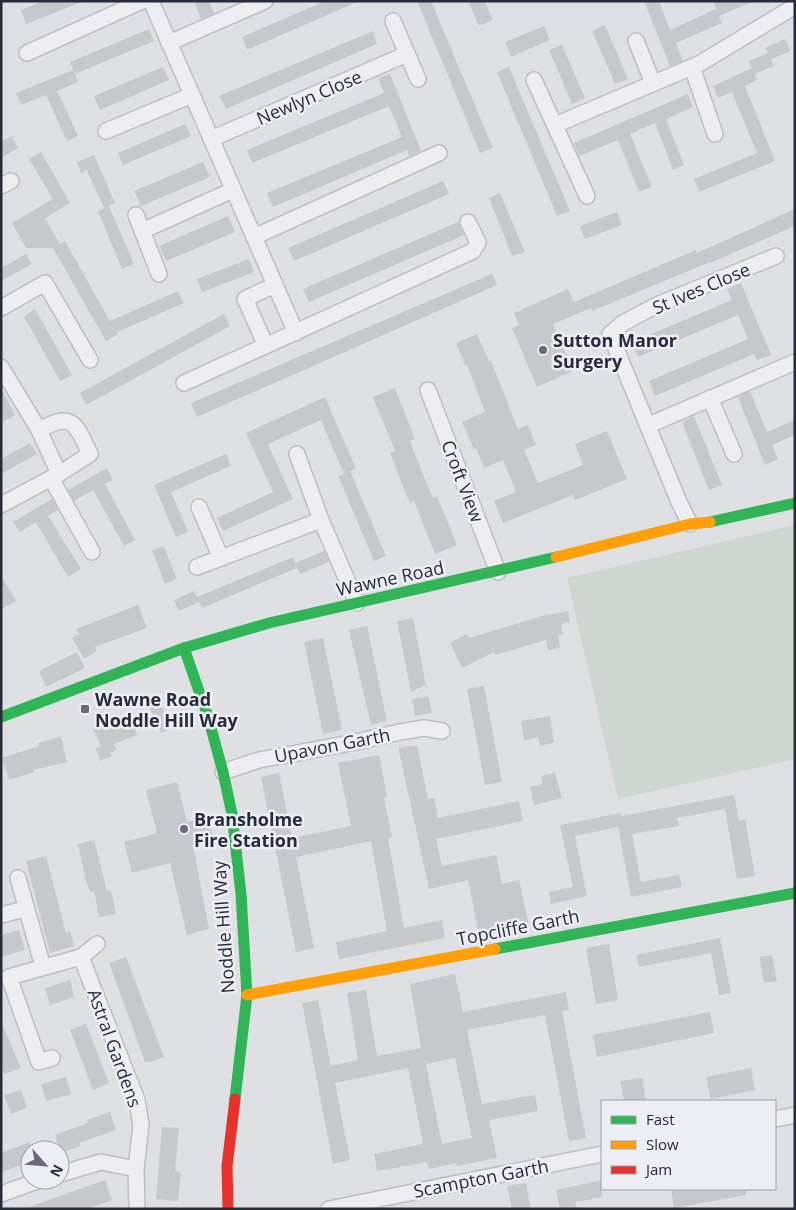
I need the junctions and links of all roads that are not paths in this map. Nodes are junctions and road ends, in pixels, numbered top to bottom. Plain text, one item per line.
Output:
1 (142, 1) edge
2 (151, 1) edge
3 (265, 1) edge
4 (795, 6) edge
5 (232, 8) edge
6 (393, 21) dead end
7 (636, 41) dead end
8 (169, 43) junction
9 (27, 53) dead end
10 (407, 54) junction
11 (692, 67) junction
12 (418, 79) dead end
13 (534, 80) dead end
14 (653, 83) junction
15 (192, 95) junction
16 (555, 124) junction
17 (106, 131) dead end
18 (715, 134) dead end
19 (211, 139) junction
20 (439, 153) dead end
21 (233, 190) junction
22 (588, 196) dead end
23 (136, 215) dead end
24 (468, 222) dead end
25 (142, 231) junction
26 (254, 237) junction
27 (776, 256) dead end
28 (159, 274) dead end
29 (275, 286) junction
30 (1, 308) edge
31 (296, 332) junction
32 (266, 346) junction
33 (90, 360) dead end
34 (795, 362) edge
35 (3, 374) edge
36 (184, 383) dead end
37 (428, 390) dead end
38 (710, 398) junction
39 (649, 425) junction
40 (39, 430) junction
41 (297, 454) dead end
42 (734, 454) dead end
43 (55, 476) junction
44 (795, 503) edge
45 (1, 505) edge
46 (199, 507) dead end
47 (320, 520) junction
48 (690, 524) junction
49 (92, 552) dead end
50 (222, 558) junction
51 (198, 567) dead end
52 (498, 572) junction
53 (357, 603) junction
54 (184, 648) junction
55 (1, 716) edge
56 (442, 731) dead end
57 (223, 772) junction
58 (18, 878) dead end
59 (795, 893) edge
60 (26, 909) junction
61 (1, 916) edge
62 (97, 944) dead end
63 (81, 957) junction
64 (44, 967) junction
65 (247, 995) junction
66 (52, 1058) dead end
67 (795, 1115) edge
68 (776, 1119) edge
69 (601, 1154) edge
70 (136, 1169) junction
71 (70, 1171) edge
72 (20, 1187) edge
73 (1, 1194) edge
74 (137, 1209) edge
75 (228, 1209) edge
76 (329, 1209) edge

1 - 9 street
2 - 8 street
3 - 5 street
4 - 11 street
5 - 8 street
6 - 10 street
7 - 14 street
8 - 15 street
10 - 12 street
10 - 19 street, Newlyn Close
11 - 14 street
11 - 18 street
13 - 16 street
14 - 16 street
15 - 17 street
15 - 19 street
16 - 22 street
19 - 21 street
20 - 26 street
21 - 25 street
21 - 26 street
23 - 25 street
24 - 31 street
25 - 28 street
26 - 29 street
27 - 39 street, St Ives Close
29 - 31 street
29 - 32 street
30 - 33 street
31 - 32 street
32 - 36 street
34 - 38 street
35 - 40 street
37 - 52 street, Croft View
38 - 39 street
38 - 42 street
39 - 48 street, St Ives Close
40 - 43 street
40 - 43 street
41 - 47 street
43 - 45 street
43 - 49 street
44 - 48 street, Wawne Road
46 - 50 street
47 - 50 street
47 - 53 street
48 - 52 street, Wawne Road
50 - 51 street
52 - 53 street, Wawne Road
53 - 54 street, Wawne Road
54 - 55 street, Wawne Road
54 - 57 street, Noddle Hill Way
56 - 57 street, Upavon Garth
57 - 65 street, Noddle Hill Way
58 - 60 street
59 - 65 street, Topcliffe Garth
60 - 61 street
60 - 64 street
62 - 63 street
63 - 64 street
63 - 70 street, Astral Gardens
64 - 66 street
65 - 75 street, Noddle Hill Way
67 - 68 street
69 - 76 street, Scampton Garth
70 - 71 street
70 - 74 street, Astral Gardens
72 - 73 street

